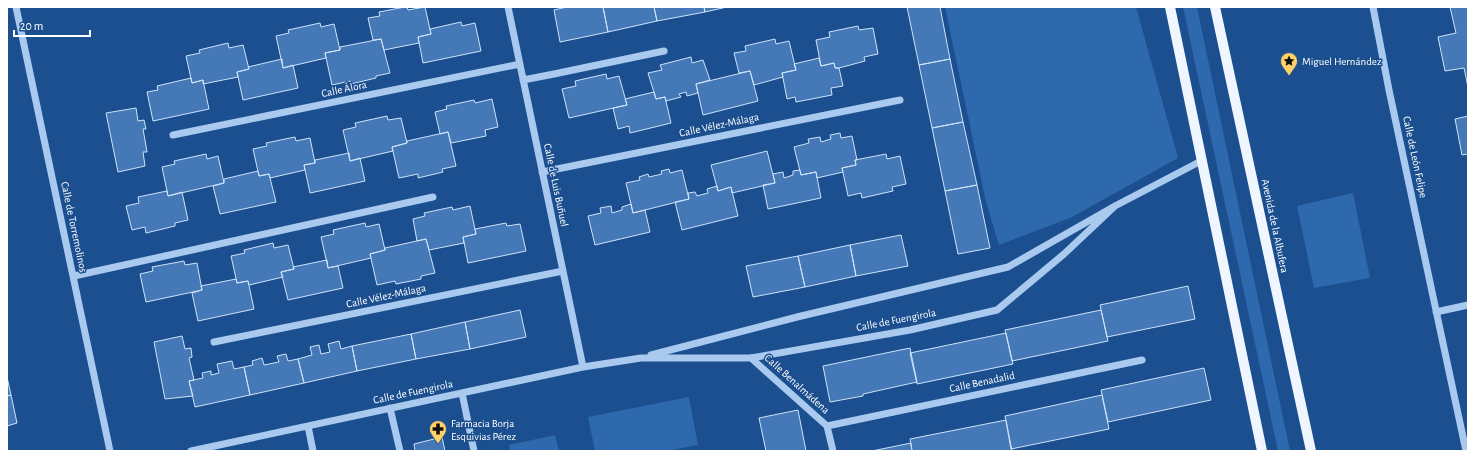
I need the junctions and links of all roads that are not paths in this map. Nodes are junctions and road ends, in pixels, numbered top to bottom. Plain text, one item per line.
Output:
1 (16, 7) edge
2 (508, 7) edge
3 (1170, 7) edge
4 (1215, 7) edge
5 (1373, 7) edge
6 (664, 51) dead end
7 (520, 64) junction
8 (523, 80) junction
9 (900, 100) dead end
10 (173, 136) dead end
11 (1201, 161) junction
12 (542, 172) junction
13 (433, 197) dead end
14 (1115, 206) junction
15 (563, 271) junction
16 (74, 276) junction
17 (1468, 306) edge
18 (1436, 312) junction
19 (214, 342) dead end
20 (641, 358) junction
21 (751, 358) junction
22 (1142, 360) dead end
23 (583, 367) junction
24 (462, 393) junction
25 (390, 408) junction
26 (308, 426) junction
27 (827, 426) junction
28 (233, 442) junction
29 (110, 451) edge
30 (191, 451) edge
31 (235, 451) edge
32 (313, 451) edge
33 (400, 451) edge
34 (474, 451) edge
35 (833, 451) edge
36 (1262, 451) edge
37 (1311, 451) edge
38 (1466, 451) edge

1 - 16 street, Calle de Torremolinos
2 - 7 street, Calle de Luis Buñuel
3 - 11 main road
4 - 37 main road, Avenida de la Albufera
5 - 18 street, Calle de León Felipe
6 - 8 street
7 - 8 street, Calle de Luis Buñuel
7 - 10 street, Calle Álora
8 - 12 street, Calle de Luis Buñuel
9 - 12 street, Calle Vélez-Málaga
11 - 14 street, Calle de Fuengirola
11 - 36 main road
12 - 15 street, Calle de Luis Buñuel
13 - 16 street
14 - 20 street, Calle de Fuengirola
14 - 21 street, Calle de Fuengirola
15 - 19 street, Calle Vélez-Málaga
15 - 23 street, Calle de Luis Buñuel
16 - 29 street, Calle de Torremolinos
17 - 18 street
18 - 38 street, Calle de León Felipe
20 - 21 street, Calle de Fuengirola
20 - 23 street, Calle de Fuengirola
21 - 27 street, Calle Benalmádena
22 - 27 street, Calle Benadalid
23 - 24 street, Calle de Fuengirola
24 - 25 street, Calle de Fuengirola
24 - 34 street
25 - 26 street, Calle de Fuengirola
25 - 33 street
26 - 28 street, Calle de Fuengirola
26 - 32 street
27 - 35 street, Calle Benalmádena
28 - 30 street, Calle de Fuengirola
28 - 31 street

